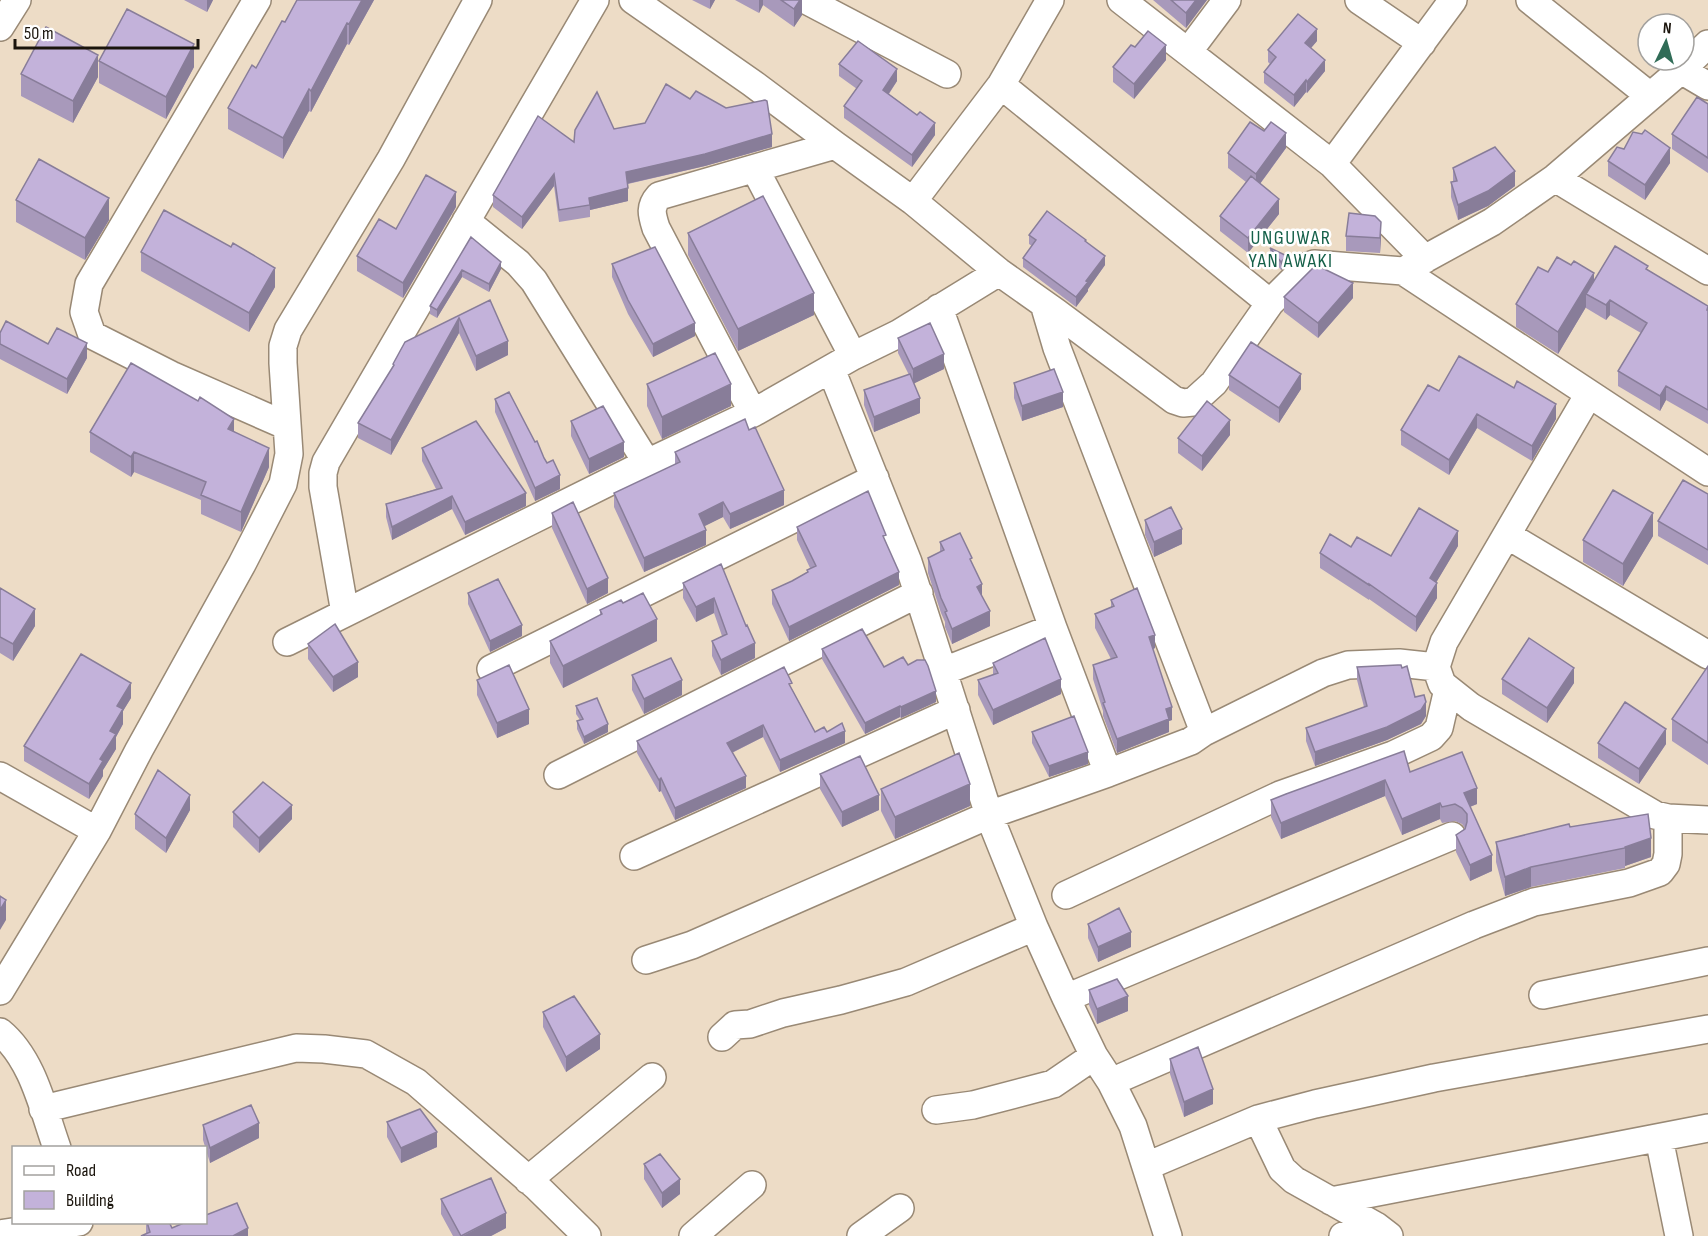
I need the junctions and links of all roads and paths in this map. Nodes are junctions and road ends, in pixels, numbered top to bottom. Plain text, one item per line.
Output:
1 (17, 0) edge
2 (257, 0) edge
3 (478, 0) edge
4 (595, 0) edge
5 (633, 0) edge
6 (806, 0) edge
7 (1050, 0) edge
8 (1121, 0) edge
9 (1227, 0) edge
10 (1359, 0) edge
11 (1453, 0) edge
12 (1530, 0) edge
13 (0, 27) edge
14 (1422, 43) junction
15 (1708, 44) edge
16 (1188, 52) junction
17 (1696, 56) edge
18 (1679, 72) edge
19 (1684, 72) edge
20 (947, 75) dead end
21 (1001, 85) junction
22 (1708, 86) edge
23 (1650, 96) junction
24 (835, 146) junction
25 (1332, 164) junction
26 (754, 169) junction
27 (1555, 178) junction
28 (913, 201) junction
29 (466, 221) junction
30 (1414, 265) junction
31 (1708, 271) edge
32 (999, 272) junction
33 (1270, 303) junction
34 (1044, 304) junction
35 (939, 308) junction
36 (842, 363) junction
37 (1589, 394) junction
38 (753, 413) junction
39 (287, 426) junction
40 (647, 464) junction
41 (1708, 472) edge
42 (875, 478) junction
43 (1507, 535) junction
44 (919, 593) junction
45 (345, 613) junction
46 (1053, 628) junction
47 (287, 642) dead end
48 (1708, 655) edge
49 (491, 669) dead end
50 (944, 671) junction
51 (1442, 678) junction
52 (956, 710) junction
53 (1204, 732) junction
54 (1108, 773) junction
55 (0, 776) edge
56 (558, 776) dead end
57 (989, 815) junction
58 (1668, 818) junction
59 (1708, 820) edge
60 (97, 831) junction
61 (1452, 836) dead end
62 (634, 856) dead end
63 (1066, 895) dead end
64 (1034, 927) junction
65 (646, 960) dead end
66 (1708, 961) edge
67 (0, 992) edge
68 (1543, 995) dead end
69 (1066, 998) junction
70 (1708, 1029) edge
71 (0, 1032) edge
72 (722, 1037) dead end
73 (1094, 1056) junction
74 (652, 1077) dead end
75 (1111, 1082) junction
76 (43, 1109) junction
77 (936, 1110) dead end
78 (1258, 1119) junction
79 (1708, 1128) edge
80 (1659, 1138) junction
81 (56, 1146) edge
82 (1147, 1166) junction
83 (528, 1179) junction
84 (752, 1185) dead end
85 (1331, 1201) junction
86 (900, 1208) dead end
87 (66, 1224) edge
88 (1383, 1231) edge
89 (0, 1234) edge
90 (587, 1236) edge
91 (693, 1236) edge
92 (861, 1236) edge
93 (1168, 1236) edge
94 (1342, 1236) edge
95 (1679, 1236) edge

1 - 13 street
2 - 39 street
3 - 39 street
4 - 29 street
5 - 24 street
6 - 20 street
7 - 21 street
8 - 16 street
9 - 16 street
10 - 14 street
11 - 14 street
12 - 23 street
14 - 25 street
15 - 17 street
16 - 25 street
18 - 23 street
19 - 22 street
21 - 28 street
21 - 33 street
23 - 27 street
24 - 26 street
24 - 28 street
25 - 30 street
26 - 36 street
26 - 38 street
27 - 30 street
27 - 31 street
28 - 32 street
29 - 40 street
29 - 45 street
30 - 33 street
30 - 37 street
32 - 34 street
32 - 35 street
33 - 34 street
34 - 53 street
35 - 36 street
35 - 46 street
36 - 38 street
36 - 42 street
37 - 41 street
37 - 43 street
38 - 40 street
39 - 60 street
40 - 45 street
42 - 44 street
42 - 49 street
43 - 48 street
43 - 51 street
44 - 50 street
44 - 56 street
45 - 47 street
46 - 50 street
46 - 54 street
50 - 52 street
51 - 53 street
51 - 58 street
51 - 63 street
52 - 57 street
52 - 62 street
53 - 54 street
54 - 57 street
55 - 60 street
57 - 64 street
57 - 65 street
58 - 59 street
58 - 75 street
60 - 67 street
61 - 69 street
64 - 69 street
64 - 72 street
66 - 68 street
69 - 73 street
70 - 78 street
71 - 76 street
73 - 75 street
73 - 77 street
74 - 83 street
75 - 82 street
76 - 81 street
76 - 83 street
78 - 82 street
78 - 85 street
79 - 80 street
80 - 85 street
80 - 95 street
82 - 93 street
83 - 90 street
84 - 91 street
85 - 88 street
86 - 92 street
87 - 89 street
88 - 94 street

